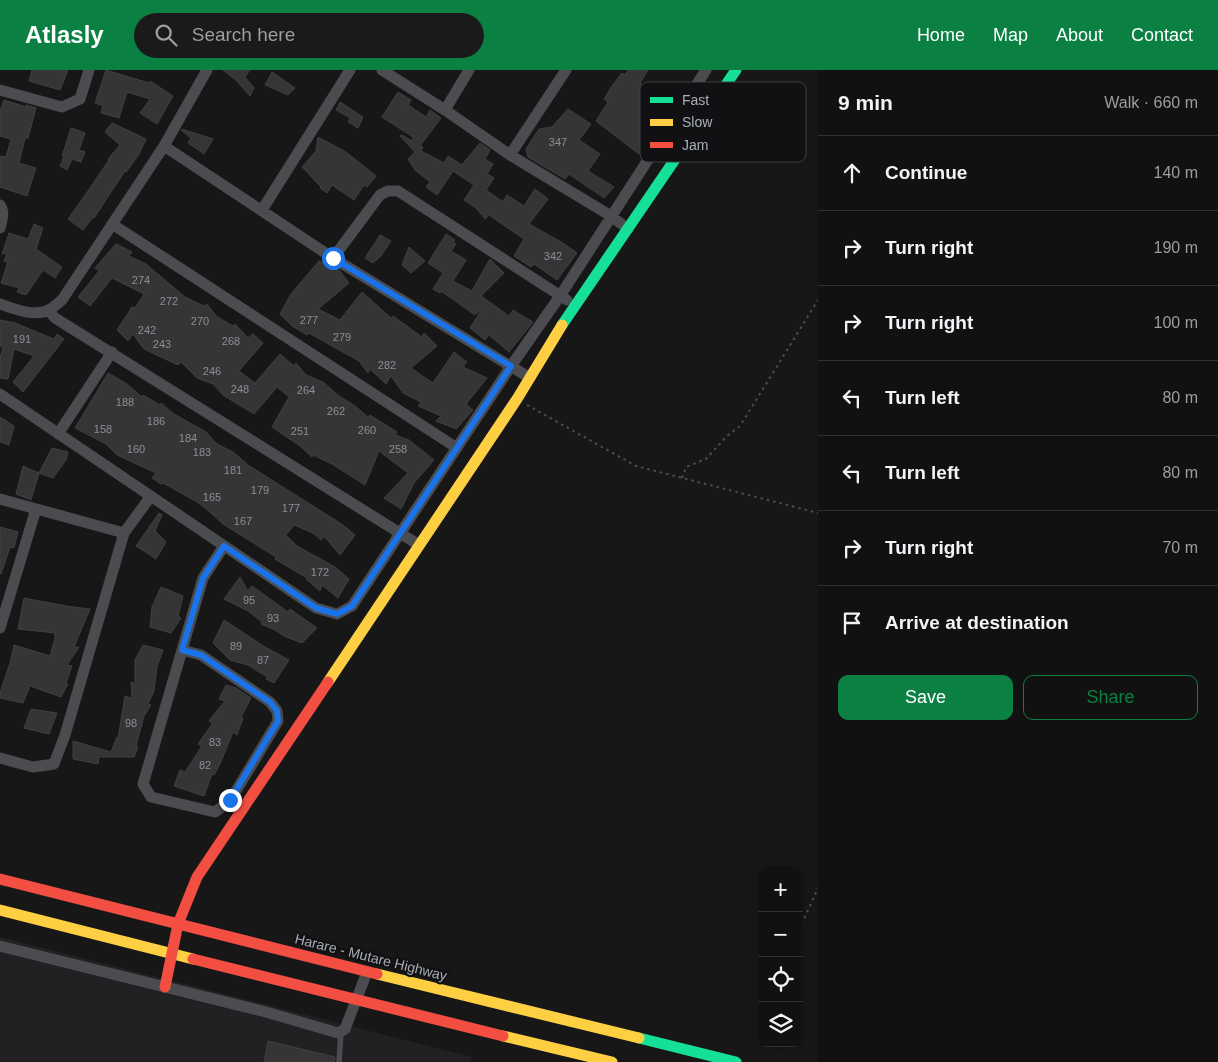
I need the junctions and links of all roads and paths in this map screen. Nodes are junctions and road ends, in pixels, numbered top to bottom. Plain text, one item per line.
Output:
1 (89, 70) edge
2 (207, 70) edge
3 (350, 70) edge
4 (382, 70) edge
5 (469, 70) edge
6 (566, 70) edge
7 (706, 70) edge
8 (736, 70) edge
9 (698, 82) edge
10 (728, 82) edge
11 (0, 90) edge
12 (445, 110) junction
13 (164, 146) junction
14 (510, 155) junction
15 (646, 162) edge
16 (672, 162) edge
17 (0, 206) edge
18 (262, 210) junction
19 (611, 216) junction
20 (112, 224) junction
21 (0, 228) edge
22 (628, 229) junction
23 (333, 258) junction
24 (560, 296) junction
25 (818, 300) edge
26 (0, 304) edge
27 (574, 305) junction
28 (48, 310) junction
29 (112, 352) junction
30 (511, 366) junction
31 (530, 378) junction
32 (0, 394) edge
33 (517, 399) junction
34 (58, 434) junction
35 (457, 448) junction
36 (682, 478) junction
37 (150, 496) junction
38 (0, 499) edge
39 (36, 509) junction
40 (818, 512) edge
41 (124, 533) junction
42 (400, 533) junction
43 (419, 545) junction
44 (224, 546) junction
45 (0, 628) edge
46 (182, 650) junction
47 (0, 758) edge
48 (0, 879) edge
49 (818, 888) edge
50 (0, 910) edge
51 (803, 921) edge
52 (178, 924) junction
53 (0, 946) edge
54 (172, 954) junction
55 (367, 972) junction
56 (165, 987) junction
57 (356, 1000) junction
58 (341, 1032) junction
59 (339, 1062) edge
60 (612, 1062) edge
61 (736, 1062) edge

1 - 11 street
2 - 13 street
3 - 18 street
4 - 12 street
5 - 12 street
6 - 14 street
7 - 9 street
8 - 10 main road
12 - 14 street
13 - 18 street
13 - 20 street
14 - 19 street
15 - 19 street
16 - 22 main road
17 - 21 street
18 - 23 street
19 - 22 street
19 - 24 street
20 - 28 street
20 - 35 street
22 - 27 main road
23 - 24 street
23 - 30 street
24 - 27 street
24 - 30 street
25 - 36 path
26 - 28 street
27 - 31 main road
28 - 29 street
29 - 34 street
29 - 42 street
30 - 31 street
30 - 35 street
31 - 33 main road
32 - 34 street
33 - 36 path
33 - 43 main road
34 - 37 street
35 - 42 street
36 - 40 path
37 - 41 street
37 - 44 street
38 - 39 street
39 - 41 street
39 - 45 street
41 - 47 street
42 - 43 street
42 - 44 street
43 - 52 main road
44 - 46 street
46 - 46 street
48 - 52 main road, Harare - Mutare Highway
49 - 51 path
50 - 54 main road
52 - 54 main road
52 - 55 main road, Harare - Mutare Highway
53 - 56 street
54 - 56 main road
54 - 57 main road
55 - 57 street
55 - 61 main road, Harare - Mutare Highway
56 - 58 street
57 - 58 street
57 - 60 main road
58 - 59 lane

